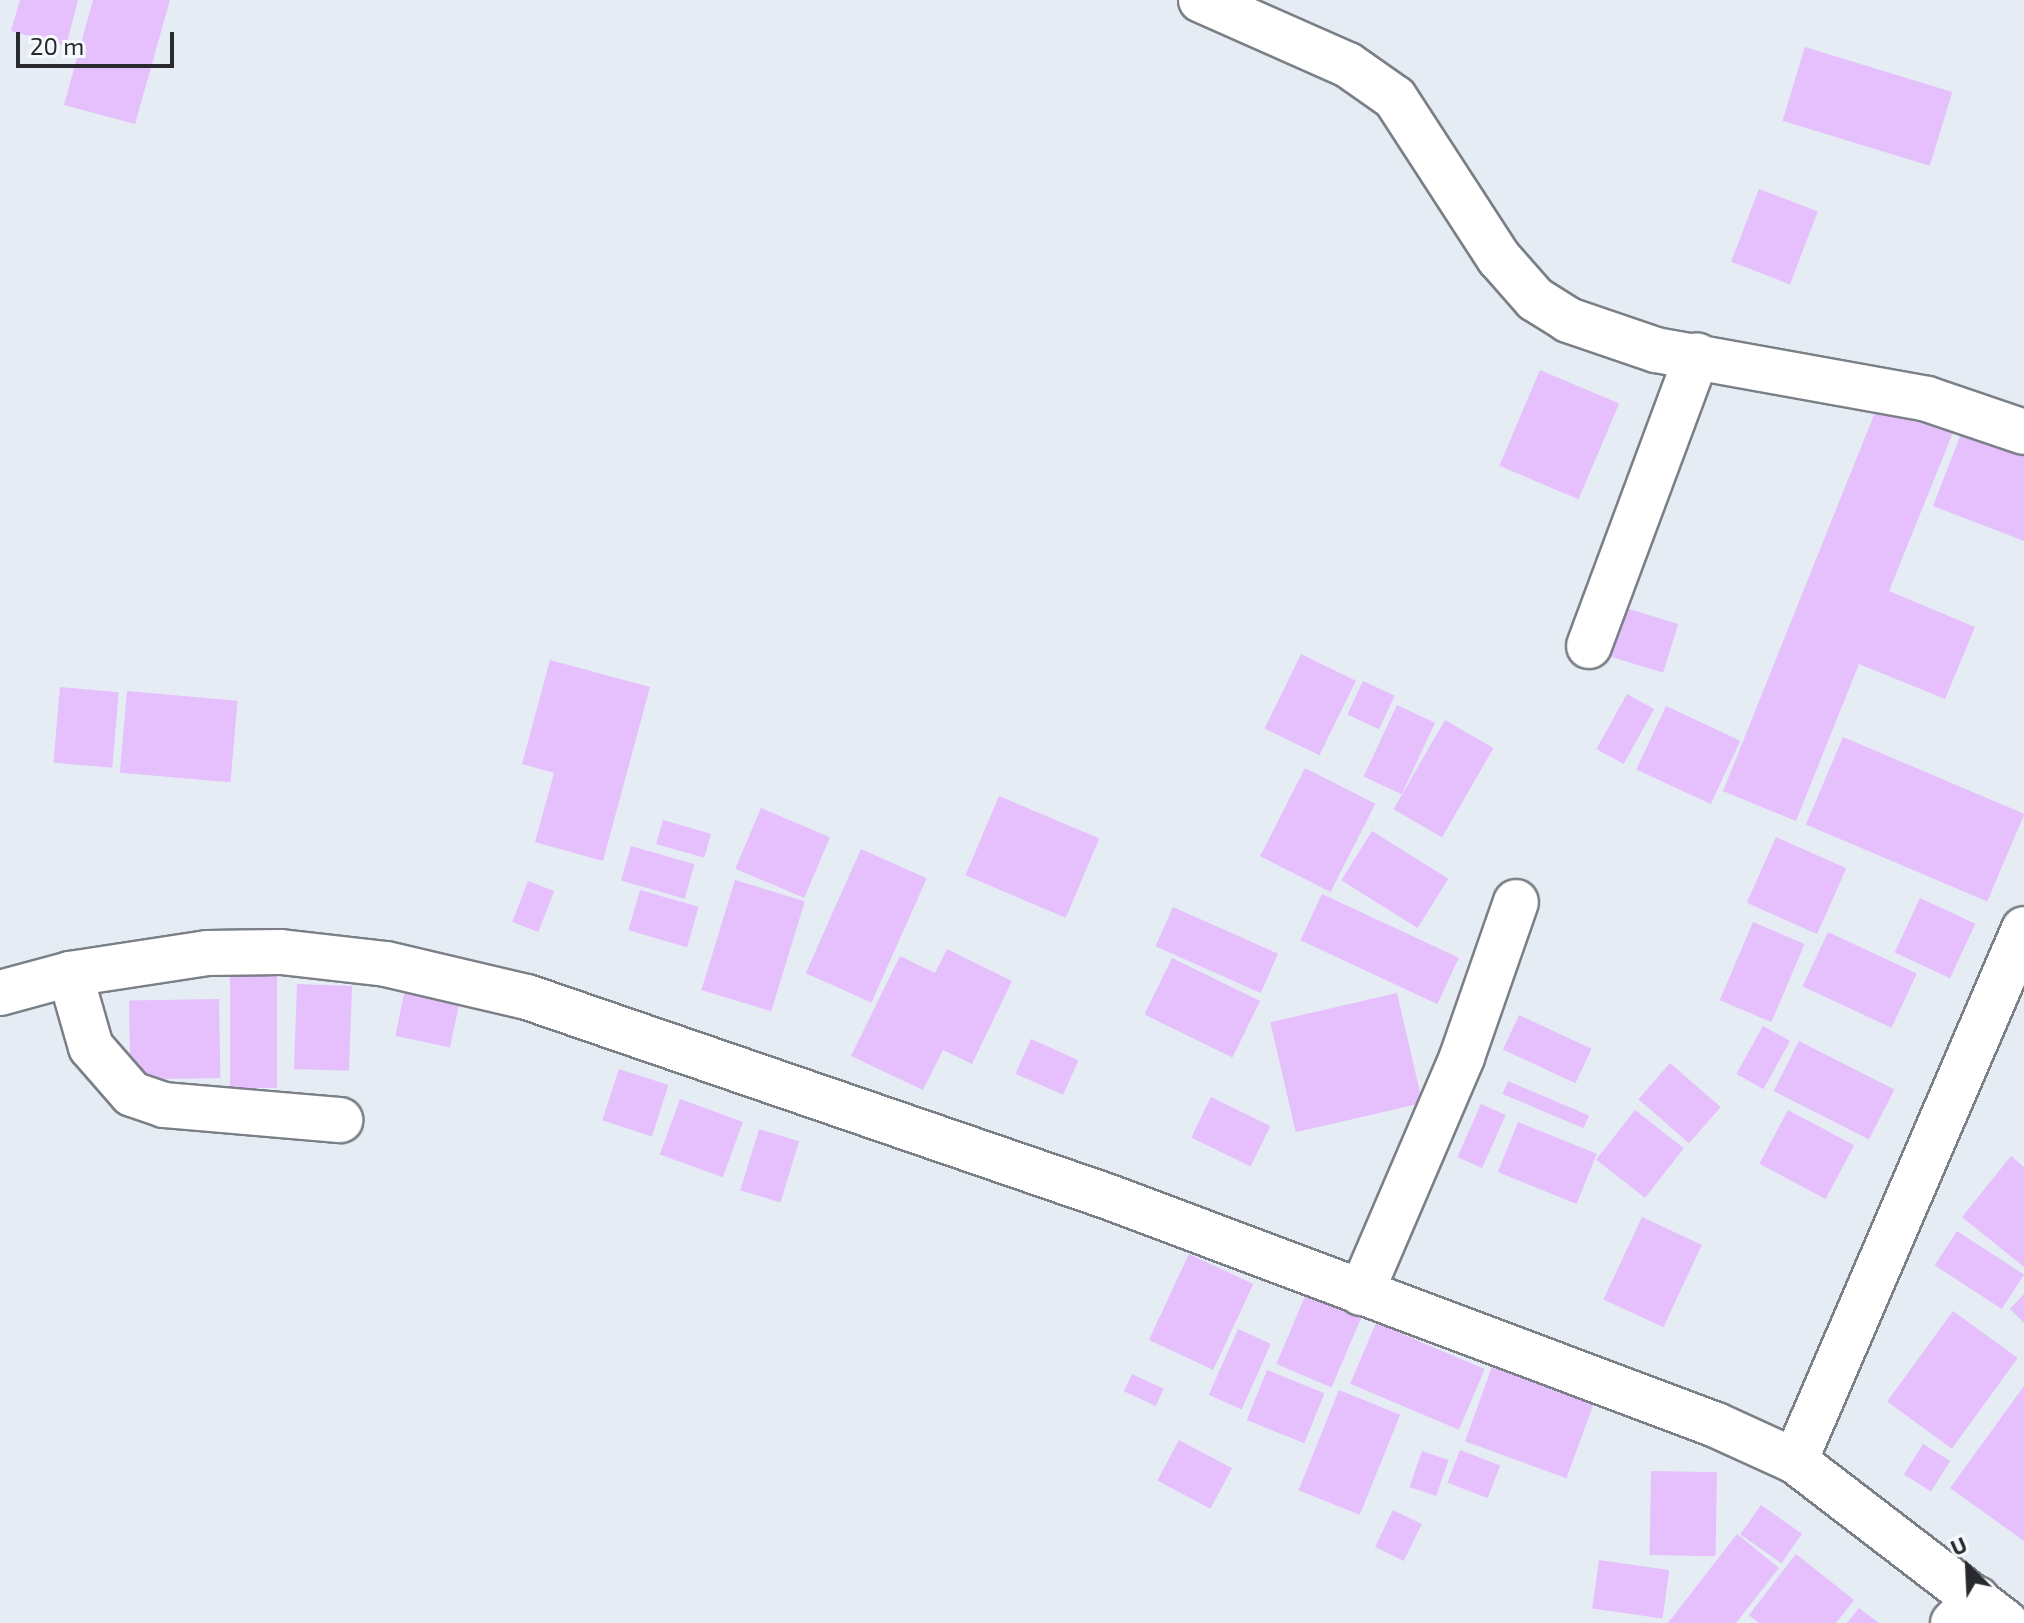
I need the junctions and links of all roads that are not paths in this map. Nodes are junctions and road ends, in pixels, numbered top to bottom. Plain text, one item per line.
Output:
1 (1201, 0) edge
2 (1697, 355) junction
3 (2024, 432) edge
4 (1589, 646) dead end
5 (1516, 902) dead end
6 (2024, 929) edge
7 (70, 974) junction
8 (0, 993) edge
9 (340, 1120) dead end
10 (1361, 1293) junction
11 (1795, 1461) junction
12 (1978, 1615) edge

1 - 2 street
2 - 3 street
2 - 4 street
5 - 10 street
6 - 11 street
7 - 8 street
7 - 9 street
7 - 10 street
10 - 11 street
11 - 12 street

